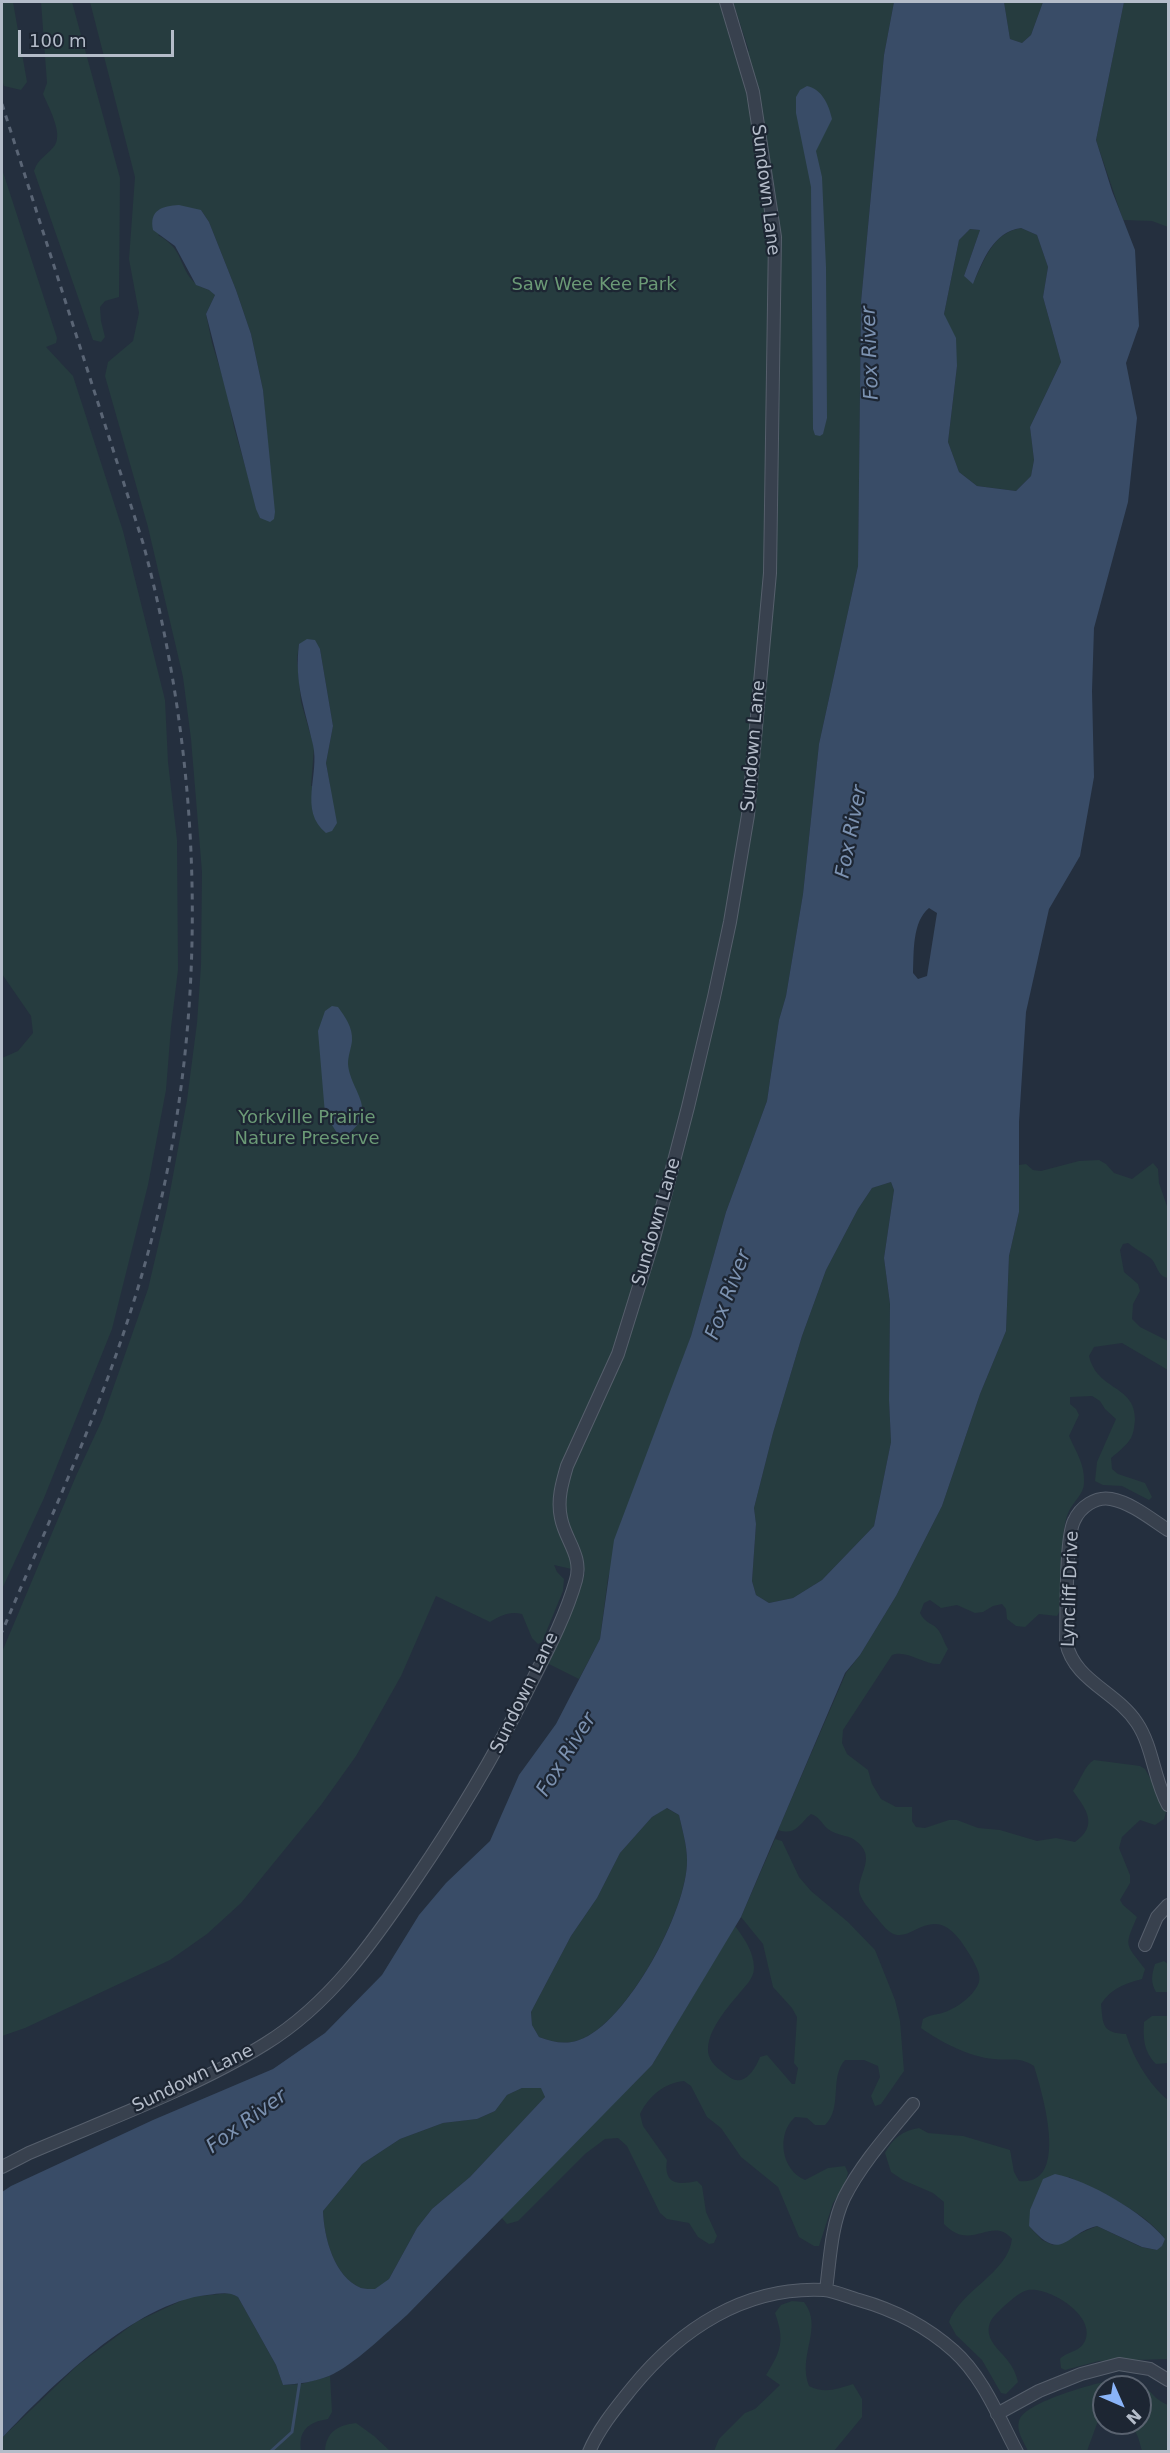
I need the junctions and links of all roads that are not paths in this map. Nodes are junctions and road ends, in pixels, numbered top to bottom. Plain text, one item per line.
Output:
1 (726, 2) edge
2 (1168, 1530) edge
3 (1168, 1805) edge
4 (1168, 1905) edge
5 (1145, 1945) dead end
6 (913, 2104) dead end
7 (2, 2167) edge
8 (826, 2290) junction
9 (1168, 2380) edge
10 (998, 2414) junction
11 (589, 2451) edge
12 (1017, 2451) edge

1 - 7 street, Sundown Lane
2 - 3 street, Lyncliff Drive
4 - 5 street
6 - 8 street
8 - 10 street
8 - 11 street
9 - 10 street
10 - 12 street

